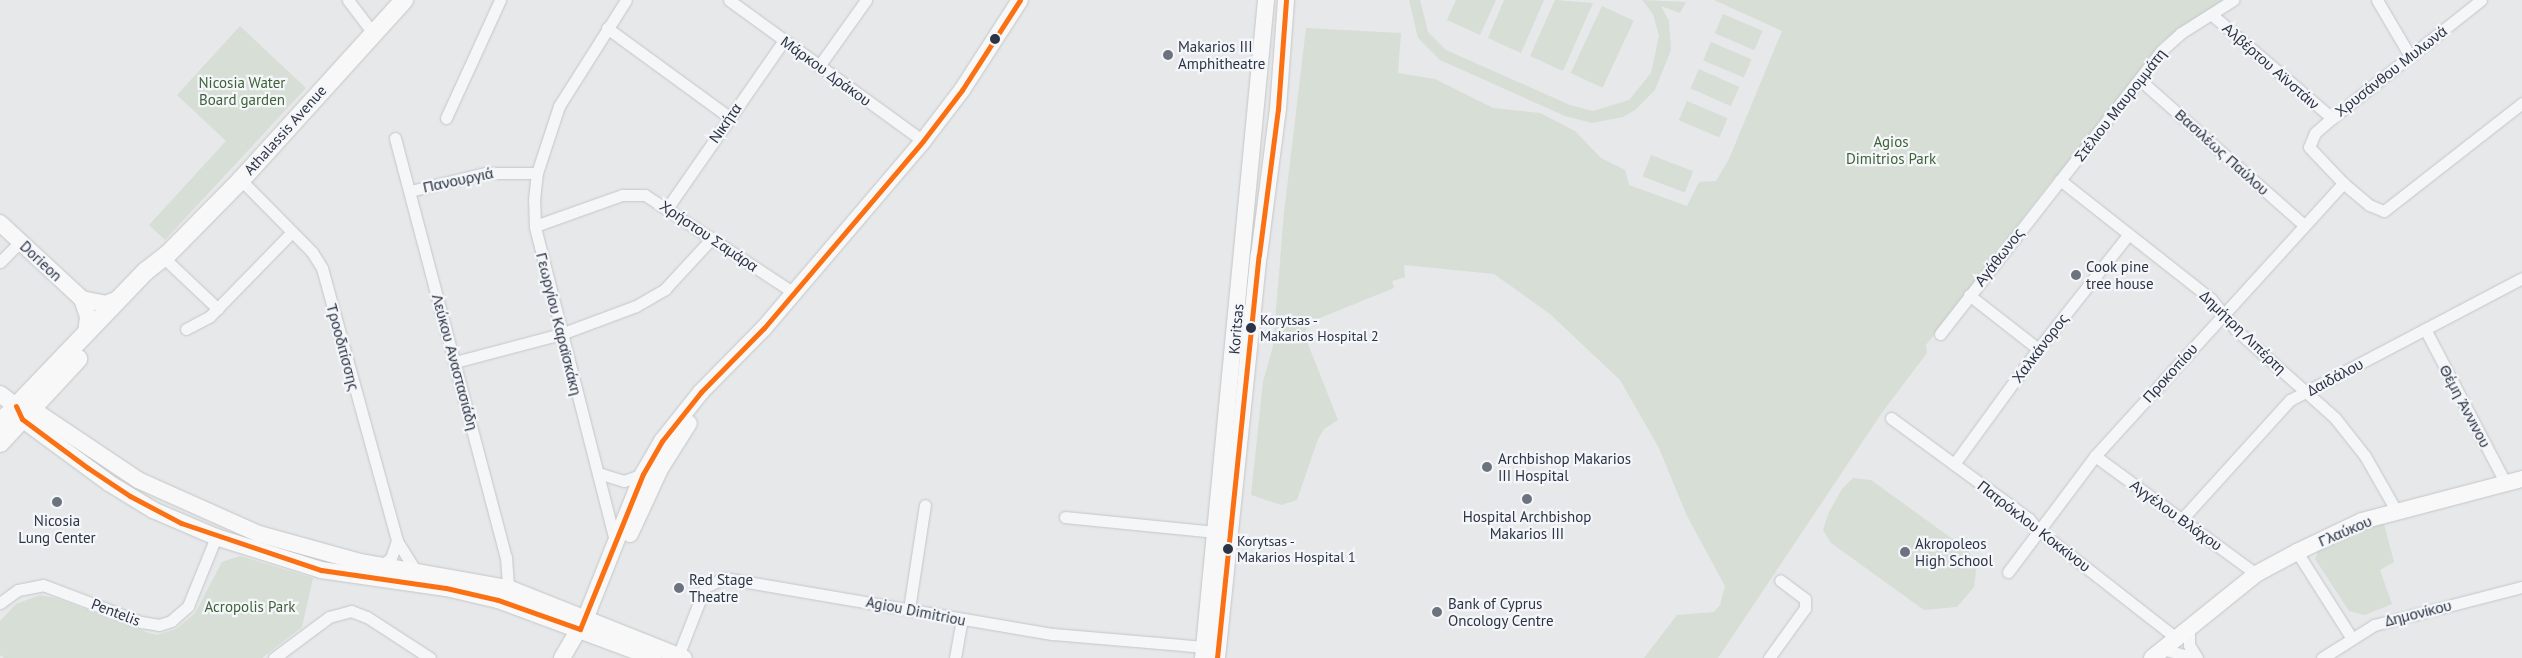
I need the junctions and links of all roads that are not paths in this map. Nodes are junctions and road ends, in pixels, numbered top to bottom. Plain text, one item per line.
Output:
1 (348, 0) edge
2 (404, 0) edge
3 (500, 0) edge
4 (626, 0) edge
5 (729, 0) edge
6 (866, 0) edge
7 (1020, 0) edge
8 (1266, 0) edge
9 (1286, 0) edge
10 (2233, 0) edge
11 (2377, 0) edge
12 (2481, 0) edge
13 (743, 4) edge
14 (2211, 14) junction
15 (607, 28) junction
16 (373, 33) junction
17 (784, 40) junction
18 (2410, 56) junction
19 (819, 66) junction
20 (2140, 80) junction
21 (2522, 103) edge
22 (729, 117) junction
23 (446, 118) dead end
24 (2332, 118) junction
25 (395, 138) dead end
26 (923, 141) junction
27 (537, 172) junction
28 (241, 180) junction
29 (2060, 180) junction
30 (2343, 183) junction
31 (410, 191) junction
32 (668, 207) junction
33 (0, 223) edge
34 (2304, 225) junction
35 (535, 226) junction
36 (292, 232) junction
37 (2128, 235) junction
38 (712, 238) junction
39 (20, 242) junction
40 (164, 258) junction
41 (0, 262) edge
42 (2522, 278) edge
43 (794, 293) junction
44 (1969, 295) junction
45 (121, 298) junction
46 (82, 299) junction
47 (218, 309) junction
48 (2222, 314) junction
49 (186, 329) dead end
50 (2425, 329) junction
51 (86, 334) junction
52 (561, 334) junction
53 (1940, 334) dead end
54 (2038, 349) junction
55 (455, 362) junction
56 (731, 365) junction
57 (2308, 393) junction
58 (0, 394) edge
59 (23, 411) junction
60 (1891, 418) dead end
61 (0, 423) edge
62 (0, 444) edge
63 (2096, 456) junction
64 (1954, 464) junction
65 (598, 473) junction
66 (643, 474) junction
67 (2522, 479) edge
68 (2506, 484) junction
69 (925, 505) dead end
70 (2397, 512) junction
71 (1065, 517) dead end
72 (2182, 519) junction
73 (2038, 530) junction
74 (1215, 532) junction
75 (216, 537) junction
76 (397, 541) junction
77 (615, 541) junction
78 (2297, 552) junction
79 (381, 566) junction
80 (607, 569) junction
81 (415, 570) junction
82 (2008, 572) dead end
83 (2256, 574) junction
84 (1780, 580) dead end
85 (2522, 587) edge
86 (508, 588) junction
87 (0, 602) edge
88 (909, 610) junction
89 (962, 620) junction
90 (583, 623) junction
91 (2182, 632) junction
92 (2351, 637) junction
93 (1203, 653) edge
94 (2157, 654) edge
95 (423, 656) edge
96 (681, 657) edge
97 (274, 658) edge
98 (562, 658) edge
99 (654, 658) edge
100 (955, 658) edge
101 (1218, 658) edge
102 (1769, 658) edge
103 (2196, 658) edge
104 (2322, 658) edge

1 - 16 street
2 - 16 main road, Athalassis Avenue
3 - 23 street
4 - 15 street, Γεωργίου Καραϊσκάκη
5 - 13 street, Μάρκου Δράκου
6 - 19 street
7 - 26 street
8 - 74 street, Koritsas
9 - 101 street, Koritsas
10 - 14 street, Στέλιου Μαυρομμάτη
11 - 18 street
12 - 18 street, Χρυσάνθου Μυλωνά
13 - 17 street, Μάρκου Δράκου
14 - 20 street, Στέλιου Μαυρομμάτη
14 - 24 street, Αλβέρτου Αϊνστάιν
15 - 22 street
15 - 27 street, Γεωργίου Καραϊσκάκη
16 - 28 main road, Athalassis Avenue
17 - 19 street, Μάρκου Δράκου
17 - 22 street, Νικήτα
18 - 24 street, Χρυσάνθου Μυλωνά
19 - 26 street, Μάρκου Δράκου
20 - 29 street, Στέλιου Μαυρομμάτη
20 - 34 street, Βασιλέως Παύλου
21 - 30 street
22 - 32 street, Νικήτα
24 - 30 street, Χρυσάνθου Μυλωνά
25 - 31 street, Λεύκου Αναστασιάδη
26 - 43 street
27 - 31 street, Πανουργιά
27 - 35 street, Γεωργίου Καραϊσκάκη
28 - 36 street, Τροοδιτίσσης
28 - 40 main road, Athalassis Avenue
29 - 37 street, Δημήτρη Λιπέρτη
29 - 44 street, Αγάθωνος
30 - 34 street, Προκοπίου
31 - 55 street, Λεύκου Αναστασιάδη
32 - 35 street, Χρήστου Σαμάρα
32 - 38 street, Χρήστου Σαμάρα
33 - 39 street, Dorieon
34 - 48 street, Προκοπίου
35 - 52 street, Γεωργίου Καραϊσκάκη
36 - 47 street
36 - 76 street, Τροοδιτίσσης
37 - 48 street, Δημήτρη Λιπέρτη
37 - 54 street, Χαλκάνορος
38 - 43 street, Χρήστου Σαμάρα
38 - 52 street
39 - 41 street
39 - 46 street, Dorieon
40 - 45 main road, Athalassis Avenue
40 - 47 street
40 - 59 main road, Athalassis Avenue
42 - 50 street, Δαιδάλου
43 - 56 street
44 - 53 street, Αγάθωνος
44 - 54 street
45 - 46 street
45 - 51 main road, Athalassis Avenue
46 - 51 street
47 - 49 street
48 - 57 street, Δημήτρη Λιπέρτη
48 - 63 street, Προκοπίου
50 - 57 street, Δαιδάλου
50 - 68 street, Θέμη Άννινου
51 - 59 main road, Athalassis Avenue
52 - 55 street
52 - 65 street, Γεωργίου Καραϊσκάκη
54 - 64 street, Χαλκάνορος
55 - 86 street, Λεύκου Αναστασιάδη
56 - 66 street
56 - 80 street
57 - 70 street, Δημήτρη Λιπέρτη
57 - 72 street, Δαιδάλου
58 - 59 street
59 - 61 main road, Athalassis Avenue
59 - 62 main road, Athalassis Avenue
59 - 75 street
59 - 79 street
60 - 64 street, Πατρόκλου Κοκκίνου
63 - 72 street, Αγγέλου Βλάχου
63 - 73 street, Προκοπίου
64 - 73 street, Πατρόκλου Κοκκίνου
65 - 66 street
65 - 77 street, Γεωργίου Καραϊσκάκη
66 - 77 street
67 - 68 street, Γλαύκου
68 - 70 street, Γλαύκου
69 - 88 street
70 - 78 street, Γλαύκου
71 - 74 street
72 - 83 street, Αγγέλου Βλάχου
73 - 82 street, Προκοπίου
73 - 91 street, Πατρόκλου Κοκκίνου
74 - 93 street, Koritsas
75 - 87 street, Pentelis
75 - 90 street
76 - 79 street
76 - 81 street, Τροοδιτίσσης
77 - 80 street
78 - 83 street, Γλαύκου
78 - 92 street
79 - 81 street
80 - 90 street
81 - 86 street
83 - 91 street, Γλαύκου
84 - 102 street
85 - 92 street, Δημονίκου
86 - 90 street
88 - 89 street, Agiou Dimitriou
88 - 96 street, Agiou Dimitriou
89 - 93 street, Agiou Dimitriou
89 - 100 street
90 - 96 street
90 - 98 street
90 - 99 street
91 - 94 street, Γλαύκου
91 - 103 street
92 - 104 street, Δημονίκου
94 - 103 street
95 - 97 street

